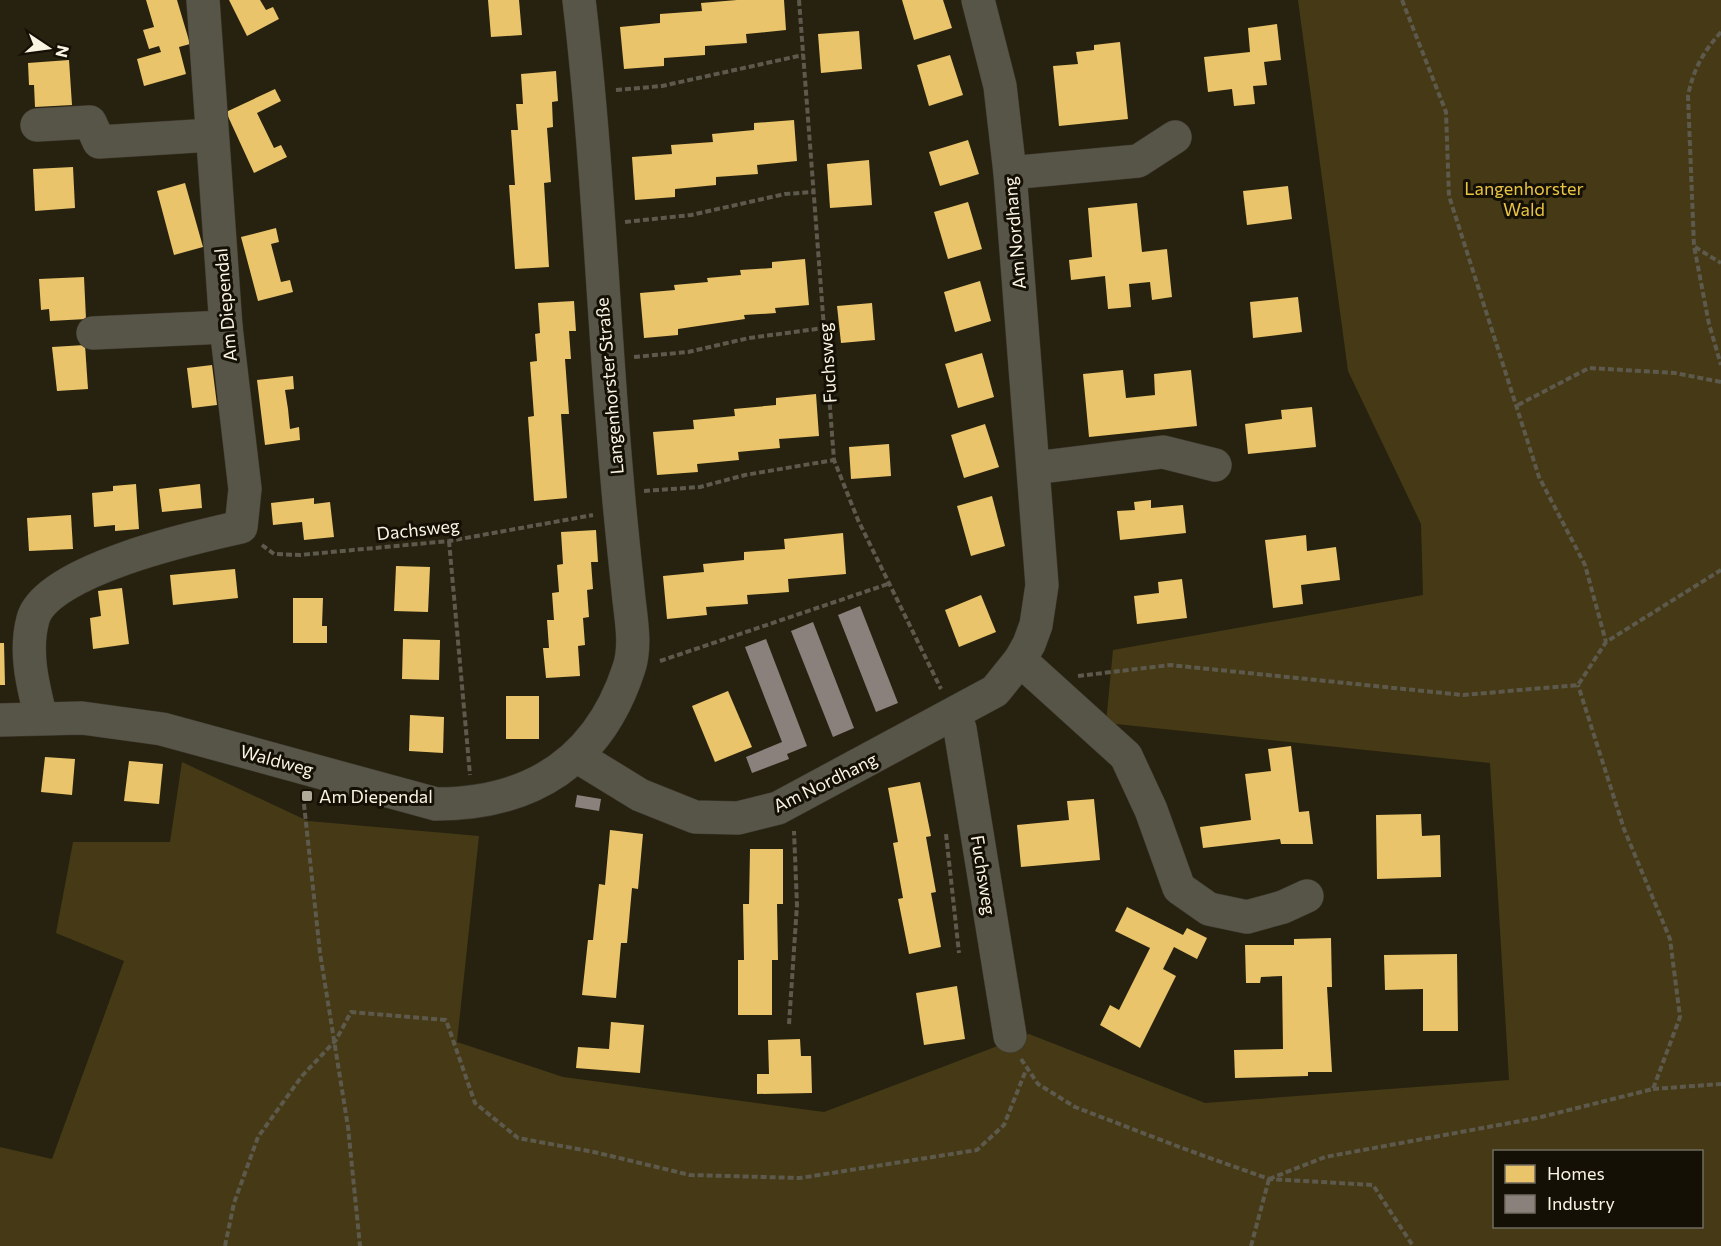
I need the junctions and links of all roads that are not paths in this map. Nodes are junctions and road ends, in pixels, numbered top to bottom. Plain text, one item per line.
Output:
1 (203, 0) edge
2 (579, 0) edge
3 (978, 0) edge
4 (37, 125) dead end
5 (212, 135) junction
6 (1174, 137) dead end
7 (1010, 173) junction
8 (226, 327) junction
9 (93, 333) dead end
10 (1215, 465) dead end
11 (1034, 468) junction
12 (1020, 660) junction
13 (948, 703) junction
14 (41, 718) junction
15 (0, 720) edge
16 (578, 757) junction
17 (1307, 896) dead end
18 (1010, 1036) road end

1 - 5 street, Am Diependal
2 - 16 street, Langenhorster Straße
3 - 7 street, Am Nordhang
4 - 5 street
5 - 8 street, Am Diependal
6 - 7 street
7 - 11 street, Am Nordhang
8 - 9 street
8 - 14 street, Am Diependal
10 - 11 street
11 - 12 street, Am Nordhang
12 - 13 street, Am Nordhang
12 - 17 street
13 - 16 street, Am Nordhang
13 - 18 street, Fuchsweg
14 - 15 street, Waldweg
14 - 16 street, Waldweg

